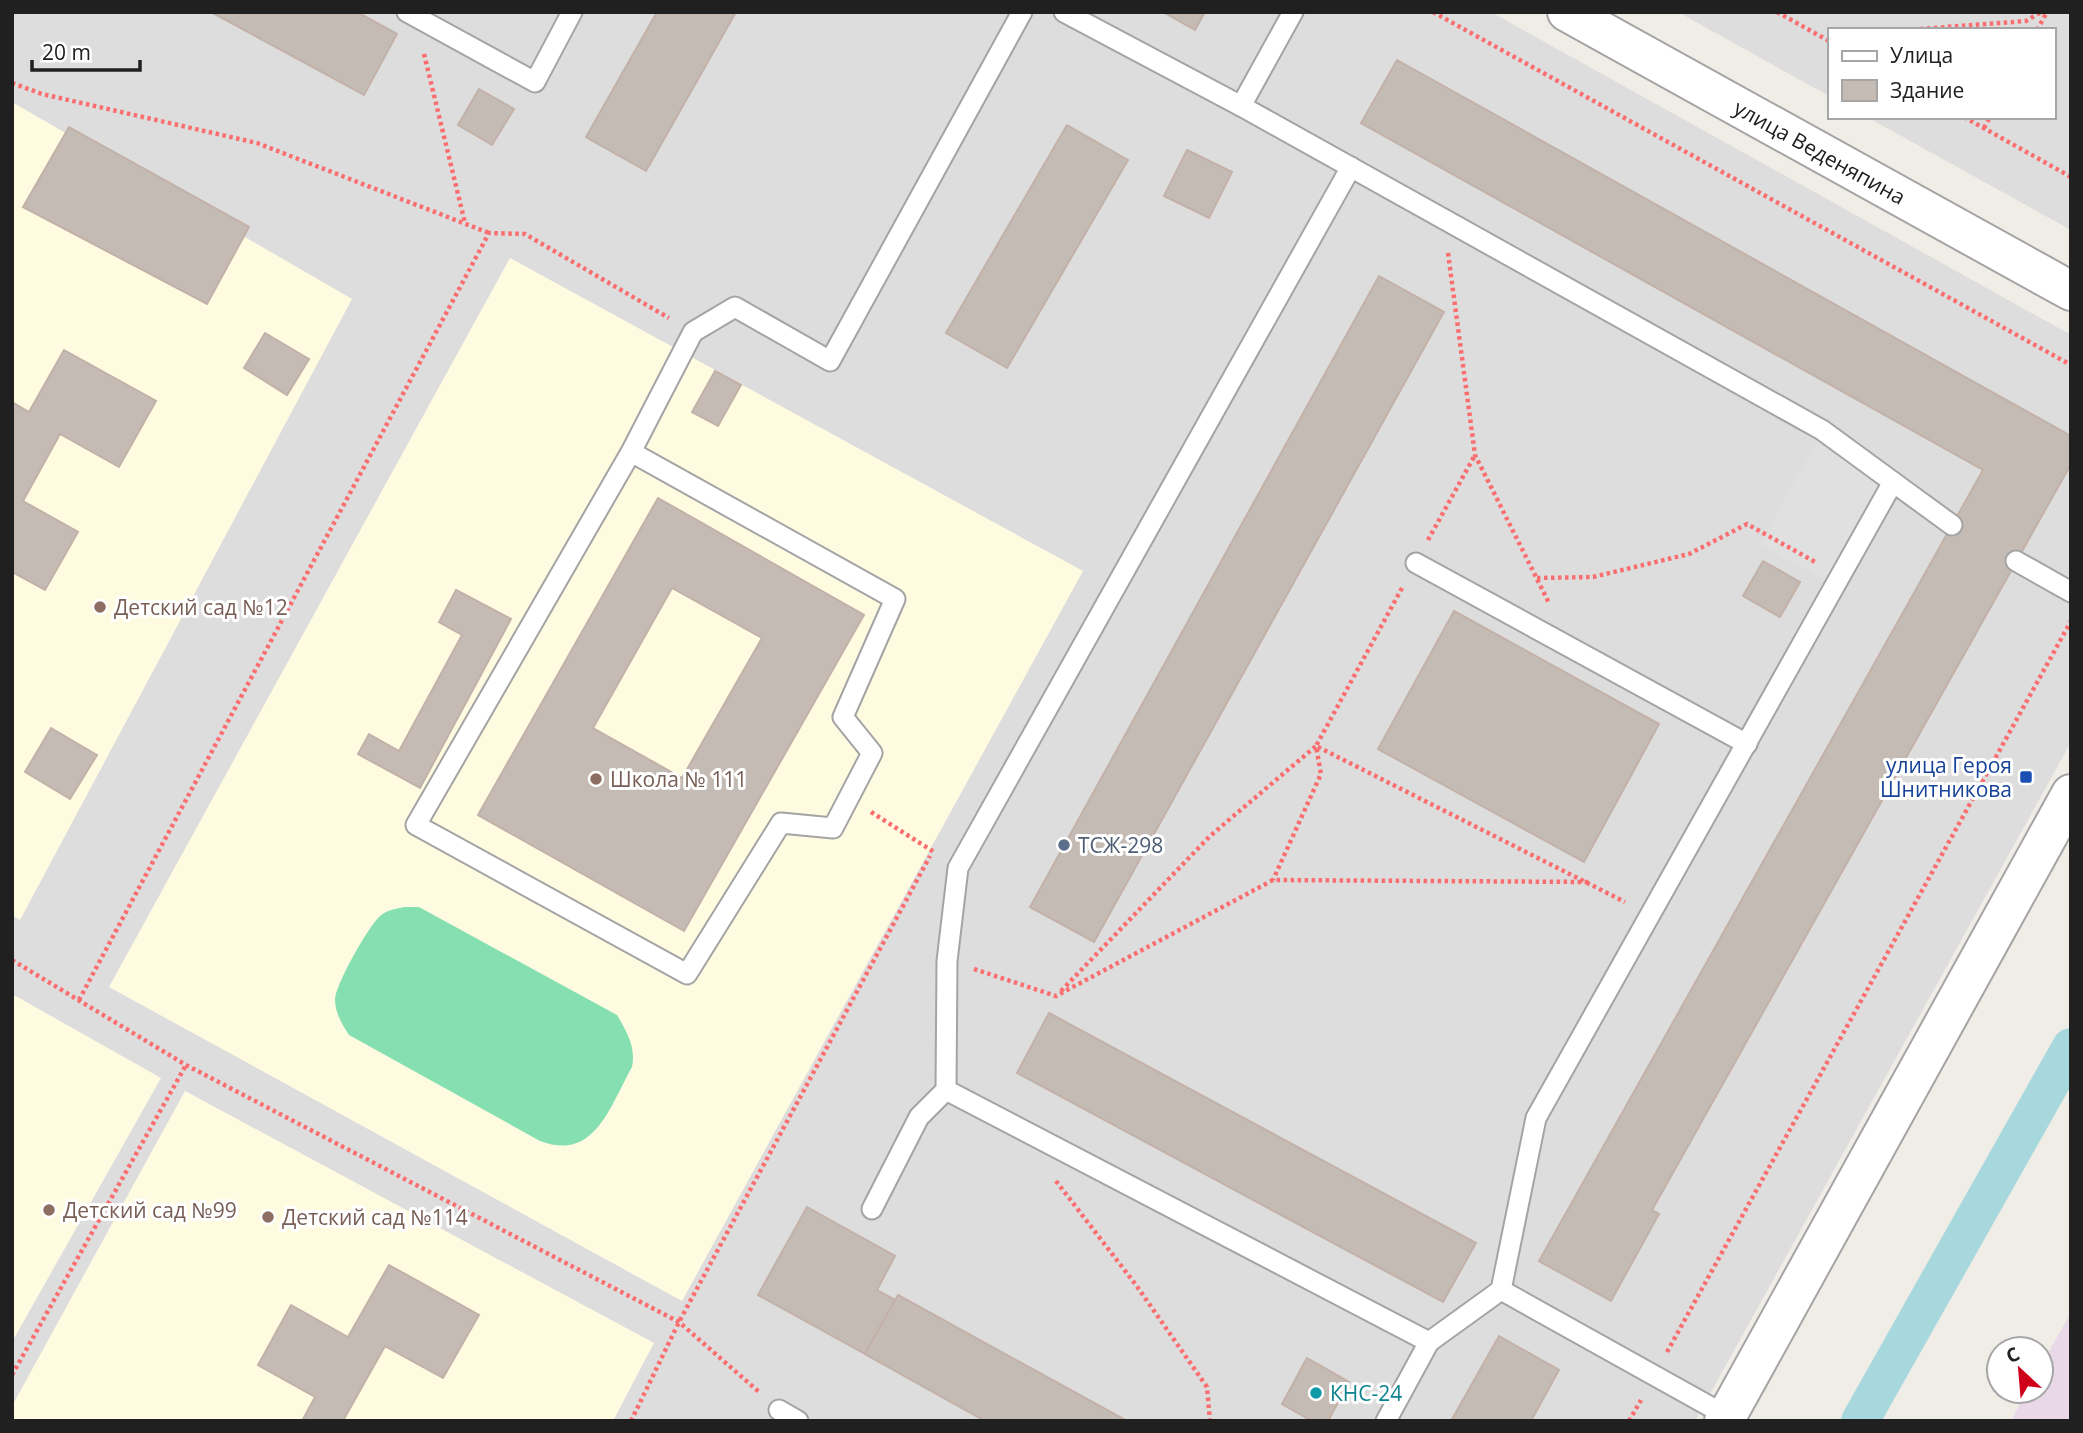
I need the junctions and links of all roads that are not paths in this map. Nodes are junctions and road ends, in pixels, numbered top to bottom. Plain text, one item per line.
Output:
1 (572, 12) edge
2 (1022, 12) edge
3 (1064, 12) edge
4 (1293, 12) edge
5 (1567, 12) edge
6 (411, 14) edge
7 (1241, 106) junction
8 (1351, 167) junction
9 (2071, 291) edge
10 (631, 452) junction
11 (1893, 482) junction
12 (1952, 525) dead end
13 (2016, 561) dead end
14 (1416, 563) road end
15 (2071, 592) edge
16 (1746, 744) junction
17 (2071, 794) edge
18 (946, 1090) junction
19 (872, 1209) dead end
20 (1502, 1290) junction
21 (1429, 1342) junction
22 (779, 1410) road end
23 (1725, 1419) edge
24 (798, 1421) edge
25 (1386, 1421) edge

1 - 6 lane
2 - 10 lane
3 - 7 lane
4 - 7 lane
5 - 9 street, улица Веденяпина
7 - 8 lane
8 - 11 lane
8 - 18 lane
10 - 10 lane
11 - 12 lane
11 - 16 lane
13 - 15 lane
14 - 16 lane
16 - 20 lane
17 - 23 street
18 - 19 lane
18 - 21 lane
20 - 21 lane
20 - 23 lane
21 - 25 lane
22 - 24 lane

